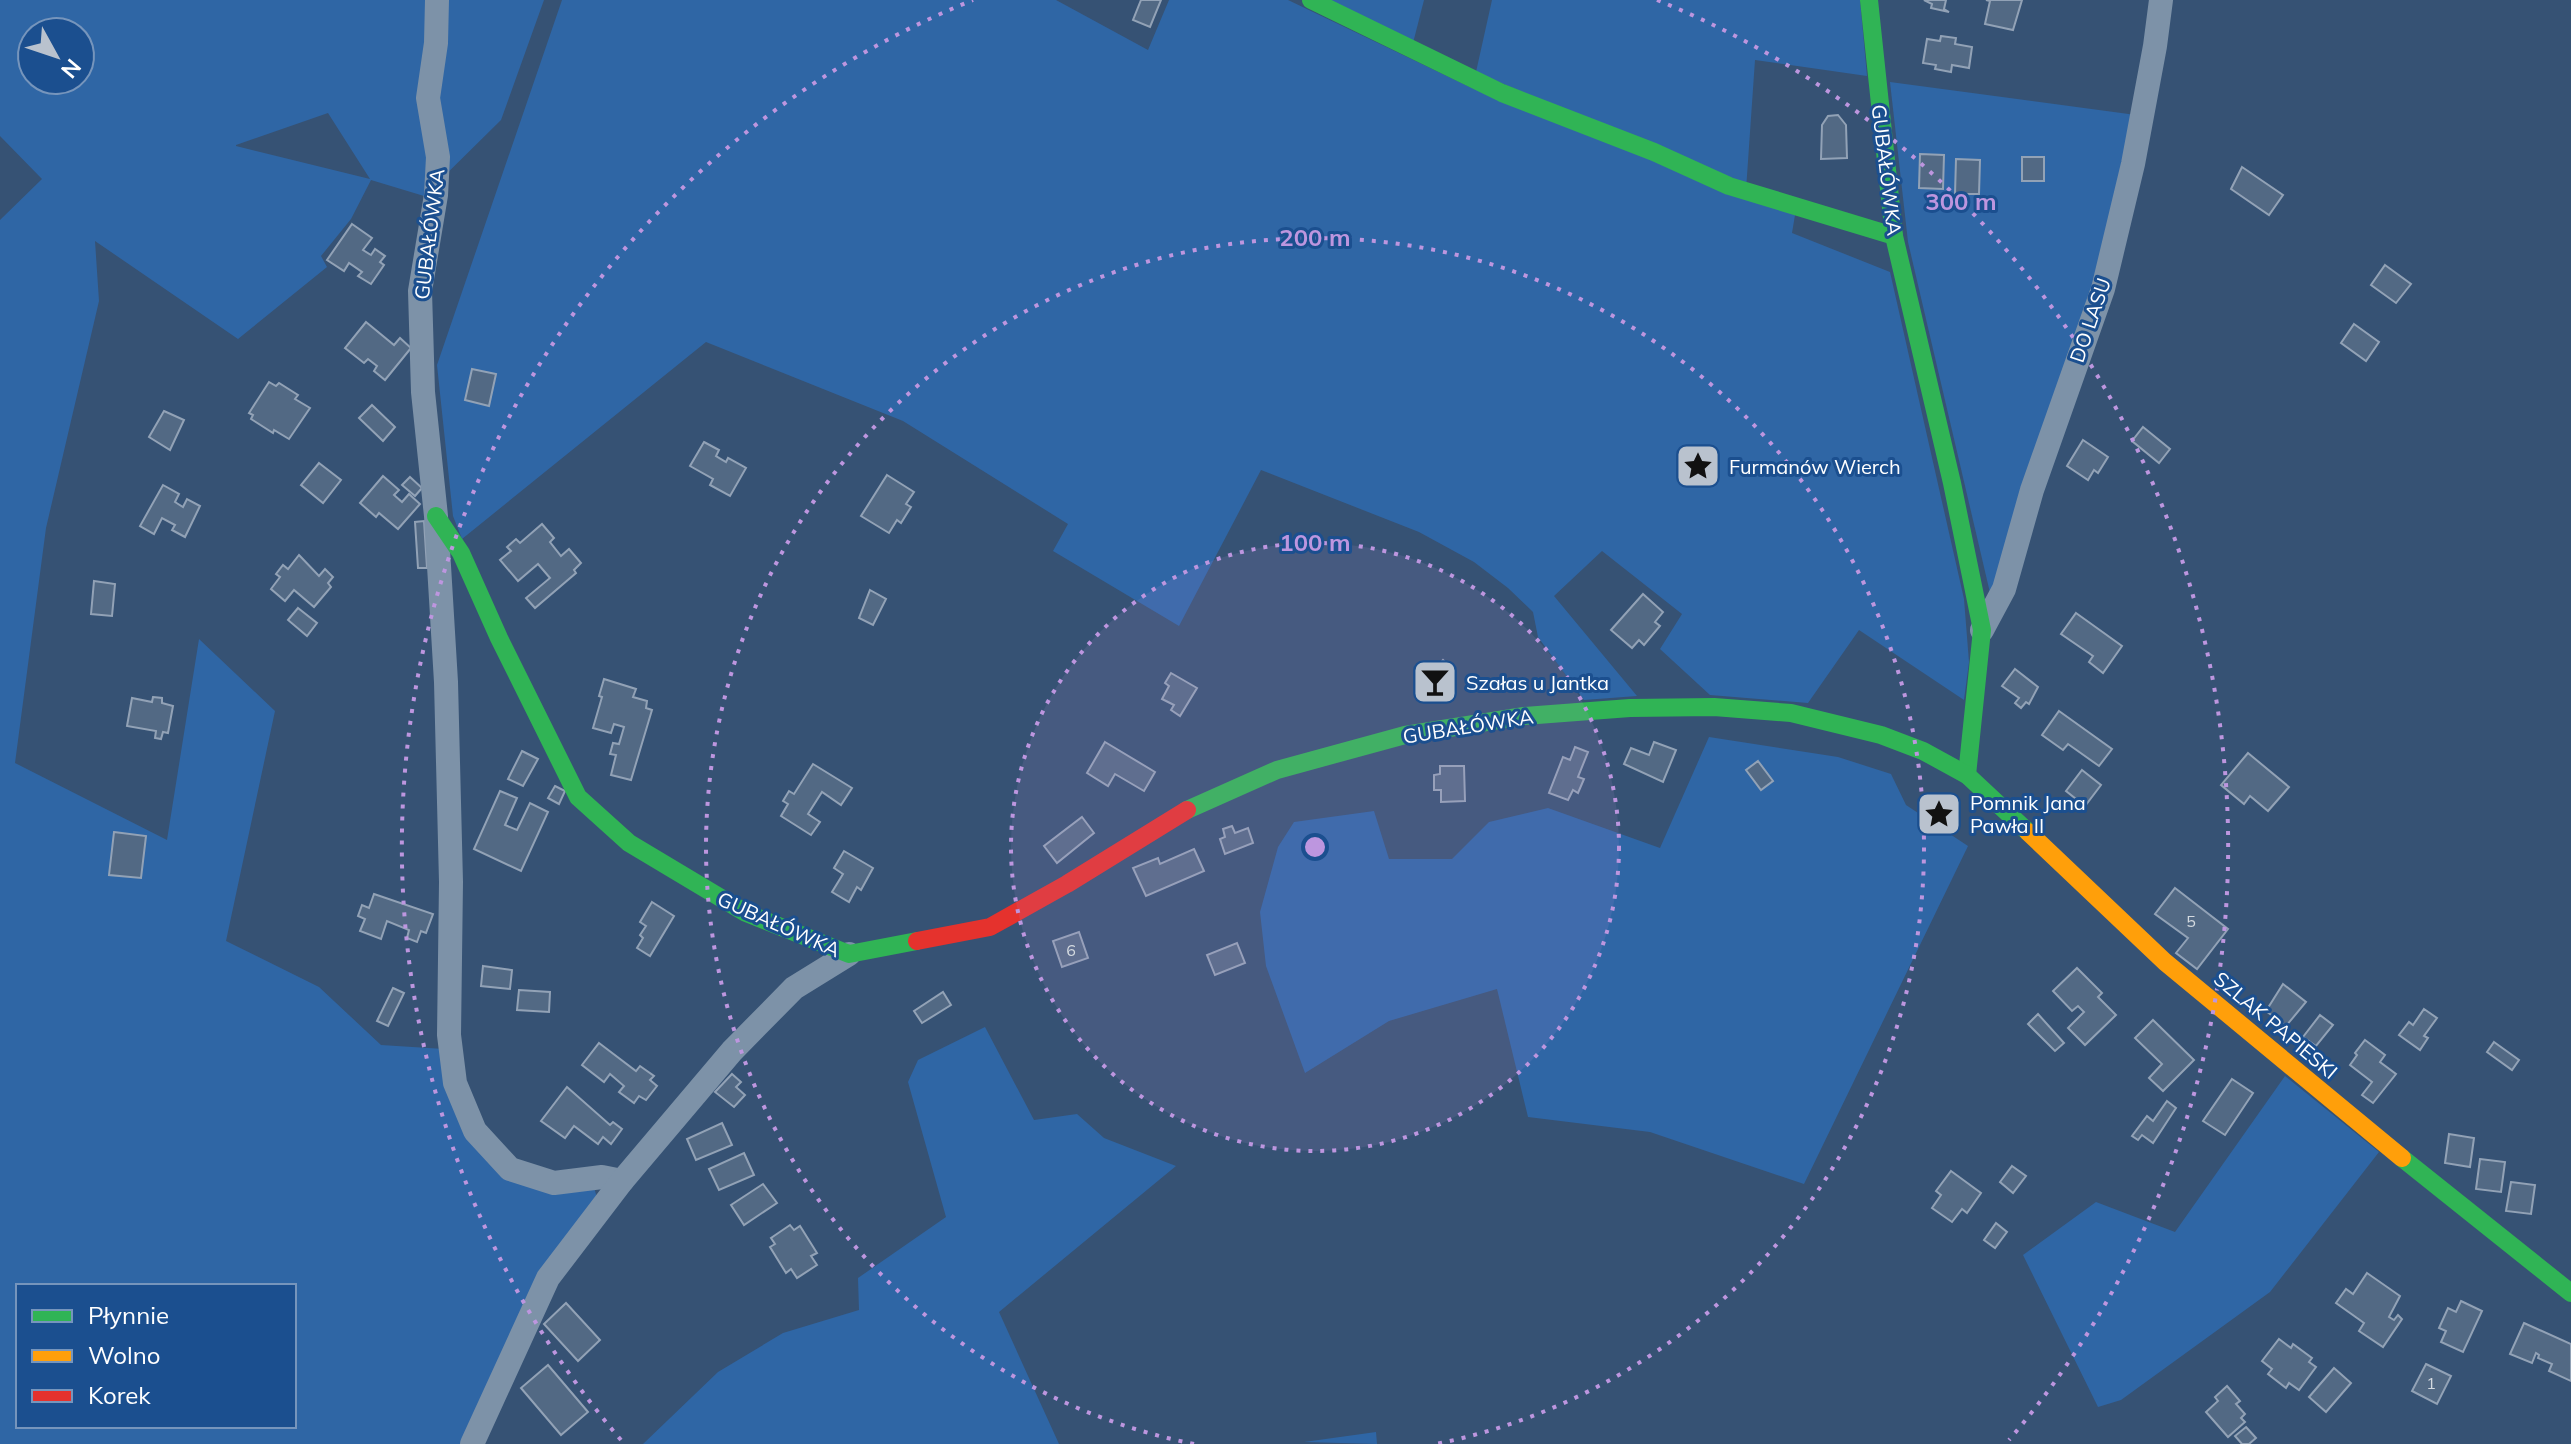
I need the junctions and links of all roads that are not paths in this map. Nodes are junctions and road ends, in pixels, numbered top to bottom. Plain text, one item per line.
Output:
1 (437, 0) edge
2 (1311, 0) edge
3 (1869, 0) edge
4 (2161, 0) edge
5 (1894, 236) junction
6 (436, 516) junction
7 (1982, 630) junction
8 (1967, 775) junction
9 (849, 954) junction
10 (622, 1181) junction
11 (2571, 1293) edge
12 (472, 1444) edge

1 - 6 street, GUBAŁÓWKA
2 - 5 street
3 - 5 street, GUBAŁÓWKA
4 - 7 street, DO LASU
5 - 7 street, GUBAŁÓWKA
6 - 9 street, GUBAŁÓWKA
6 - 10 street, GUBAŁÓWKA
7 - 8 street, GUBAŁÓWKA
8 - 9 street, GUBAŁÓWKA
8 - 11 street, SZLAK PAPIESKI
9 - 10 street
10 - 12 street

